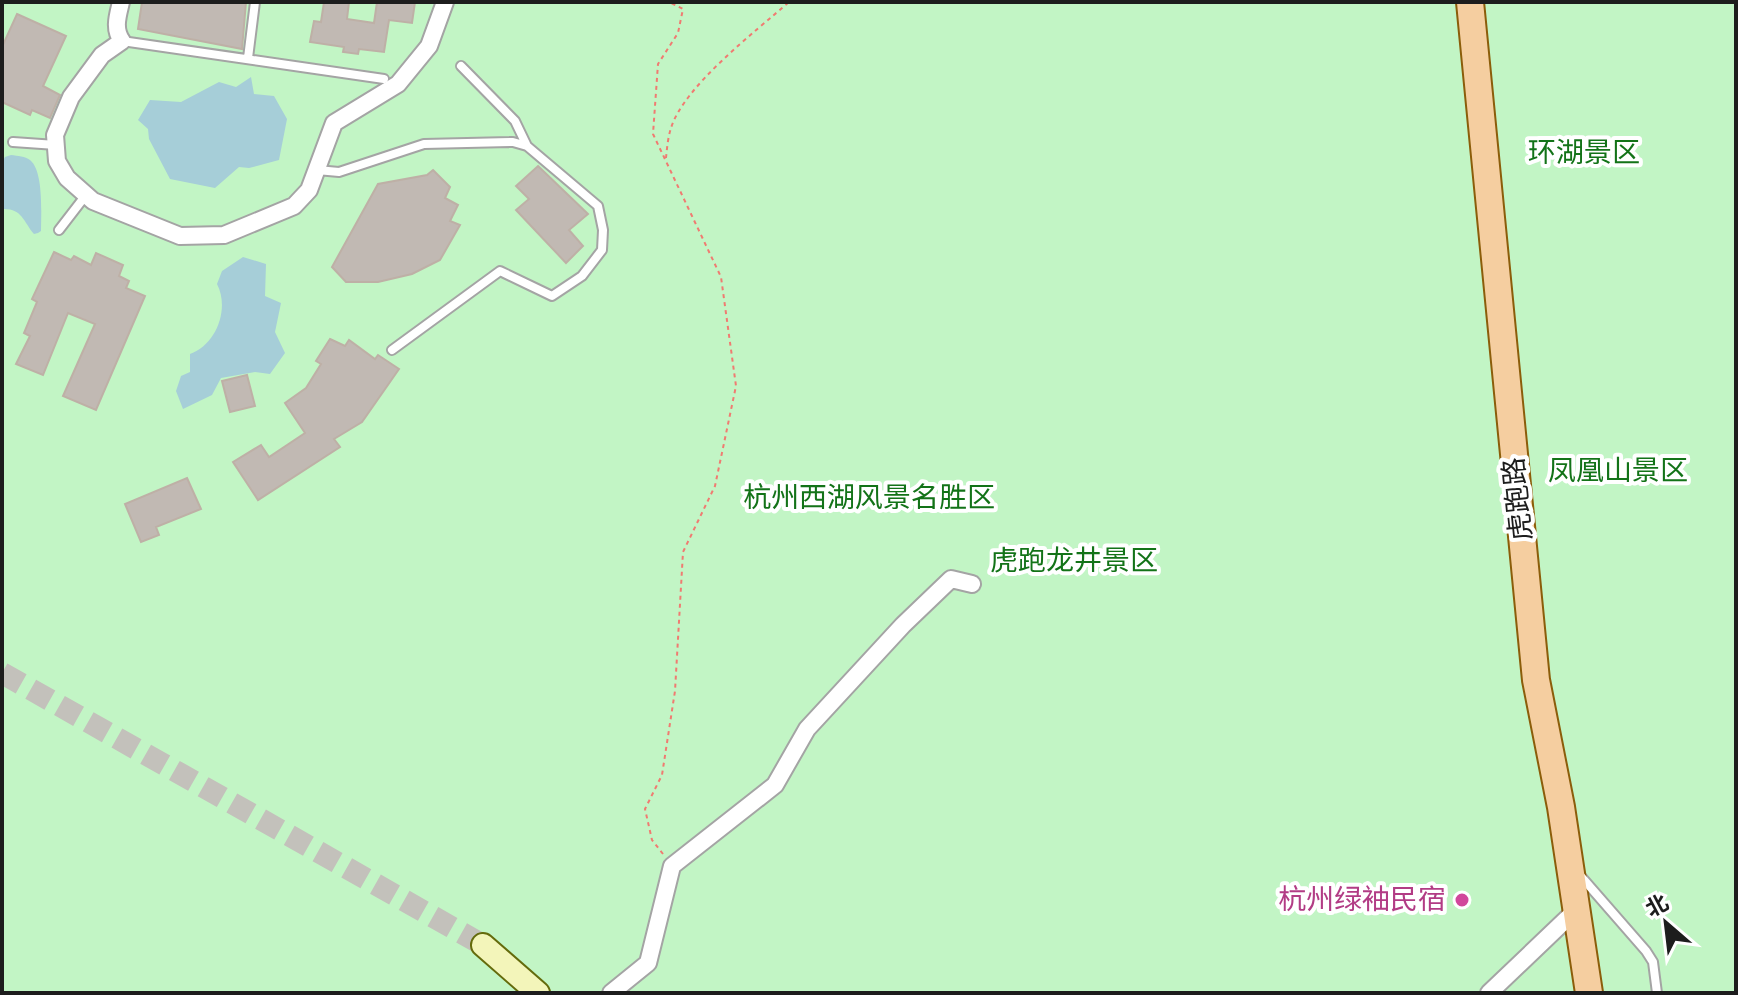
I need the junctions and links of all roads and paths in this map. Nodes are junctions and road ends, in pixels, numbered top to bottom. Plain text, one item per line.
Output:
1 (121, 2) edge
2 (255, 2) edge
3 (445, 2) edge
4 (669, 2) edge
5 (789, 2) edge
6 (1470, 2) edge
7 (122, 41) junction
8 (248, 58) junction
9 (461, 66) dead end
10 (384, 79) dead end
11 (13, 142) dead end
12 (56, 145) junction
13 (527, 146) junction
14 (665, 159) junction
15 (316, 169) junction
16 (86, 195) junction
17 (59, 230) dead end
18 (392, 350) dead end
19 (972, 584) dead end
20 (1570, 863) junction
21 (672, 866) junction
22 (1576, 910) junction
23 (483, 945) tunnel mouth
24 (538, 993) edge
25 (611, 993) edge
26 (1489, 993) edge
27 (1589, 993) edge
28 (1657, 993) edge

1 - 7 street
2 - 8 lane
3 - 15 street
4 - 14 path
5 - 14 path
6 - 20 main road, 虎跑路
7 - 8 lane
7 - 12 street
8 - 10 lane
9 - 13 lane
11 - 12 lane
12 - 16 street
13 - 15 lane
13 - 18 lane
14 - 21 path
15 - 16 street
16 - 17 lane
19 - 21 street
20 - 22 main road, 虎跑路
20 - 28 lane
21 - 25 street
22 - 26 street
22 - 27 main road, 虎跑路
23 - 24 main road

